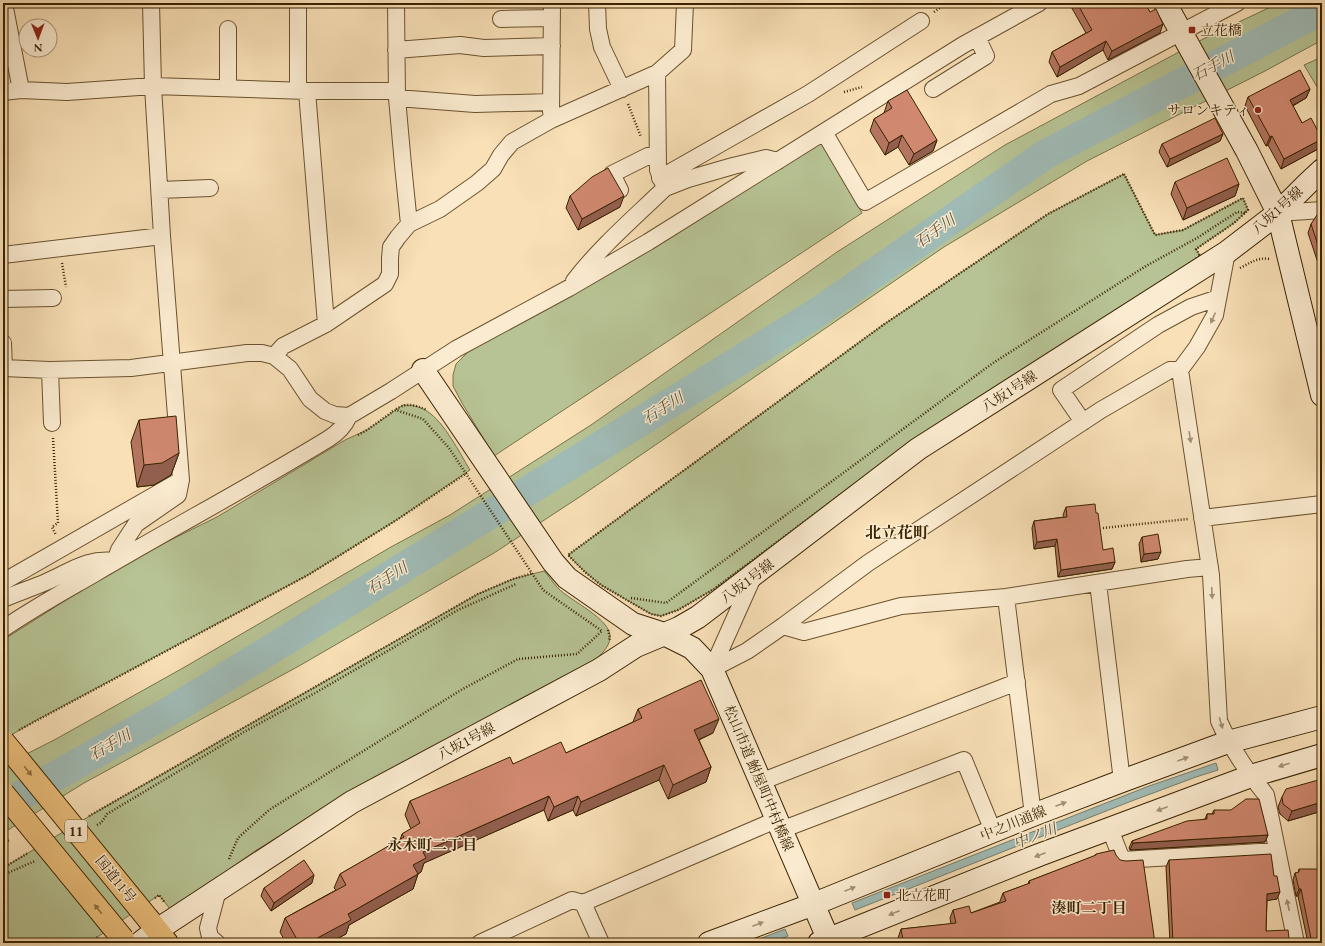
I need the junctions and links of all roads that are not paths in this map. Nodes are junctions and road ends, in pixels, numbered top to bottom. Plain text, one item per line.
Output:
1 (4, 3) edge
2 (151, 3) edge
3 (298, 3) edge
4 (396, 3) edge
5 (597, 3) edge
6 (685, 3) edge
7 (1040, 3) edge
8 (1165, 3) edge
9 (1237, 3) edge
10 (552, 11) edge
11 (501, 19) dead end
12 (921, 21) dead end
13 (228, 29) dead end
14 (1182, 34) junction
15 (977, 37) junction
16 (552, 46) junction
17 (396, 50) junction
18 (657, 73) junction
19 (153, 86) junction
20 (228, 88) junction
21 (622, 89) junction
22 (933, 89) dead end
23 (21, 90) junction
24 (302, 90) junction
25 (3, 92) edge
26 (397, 94) junction
27 (551, 102) junction
28 (551, 120) junction
29 (824, 132) junction
30 (653, 155) junction
31 (778, 161) junction
32 (1322, 170) edge
33 (663, 183) junction
34 (210, 188) dead end
35 (160, 190) junction
36 (620, 190) edge
37 (1322, 210) edge
38 (1278, 213) junction
39 (409, 224) junction
40 (162, 236) junction
41 (1227, 252) junction
42 (3, 255) edge
43 (570, 288) junction
44 (53, 298) road end
45 (1218, 298) junction
46 (3, 299) edge
47 (326, 324) junction
48 (3, 343) edge
49 (274, 356) junction
50 (172, 362) junction
51 (3, 368) edge
52 (50, 370) junction
53 (423, 370) junction
54 (1180, 370) junction
55 (1322, 395) edge
56 (349, 416) junction
57 (1083, 422) junction
58 (52, 423) road end
59 (181, 480) junction
60 (1322, 504) edge
61 (1202, 518) junction
62 (115, 561) junction
63 (1210, 567) junction
64 (754, 575) junction
65 (3, 582) edge
66 (1098, 583) junction
67 (1006, 597) junction
68 (3, 599) edge
69 (783, 626) junction
70 (3, 629) edge
71 (664, 634) junction
72 (712, 669) junction
73 (1017, 682) junction
74 (1322, 717) edge
75 (10, 736) edge
76 (1228, 742) junction
77 (1322, 755) edge
78 (1251, 776) junction
79 (1122, 781) junction
80 (760, 782) junction
81 (3, 793) edge
82 (1033, 815) junction
83 (779, 825) junction
84 (1110, 829) junction
85 (993, 831) junction
86 (1277, 851) junction
87 (218, 890) junction
88 (583, 903) junction
89 (814, 904) junction
90 (158, 931) edge
91 (130, 942) edge
92 (826, 942) edge
93 (217, 943) edge
94 (480, 943) edge
95 (601, 943) edge
96 (709, 943) edge
97 (1296, 943) edge

1 - 23 street
2 - 19 street
3 - 24 street
4 - 17 street
5 - 21 street
6 - 18 street
7 - 15 street
8 - 14 street
9 - 14 street
10 - 11 street
10 - 16 street
12 - 33 street
13 - 20 street
14 - 29 street
14 - 38 street
15 - 22 street
15 - 29 street
16 - 17 street
16 - 27 street
17 - 26 street
18 - 21 street
18 - 30 street
19 - 20 street
19 - 23 street
19 - 35 street
20 - 24 street
21 - 28 street
23 - 25 street
24 - 26 street
24 - 47 street
26 - 27 street
26 - 39 street
27 - 28 street
28 - 39 street
29 - 31 street
30 - 33 street
30 - 36 street
31 - 33 street
31 - 43 street
32 - 38 street, 八坂1号線
33 - 43 street
34 - 35 street
35 - 40 street
37 - 38 street
38 - 41 street, 八坂1号線
38 - 55 street
39 - 47 street
40 - 42 street
40 - 50 street
41 - 45 street
41 - 64 street, 八坂1号線
43 - 53 street
44 - 46 street
45 -> 54 street
45 - 57 street
47 - 49 street
48 - 51 street
49 - 50 street
49 - 56 street
50 - 52 street
50 - 59 street
51 - 52 street
52 - 58 street
53 - 56 street
53 - 71 street, 松山市道 鮒屋町中村橋線
54 - 57 street
54 -> 61 street
56 - 62 street
57 - 69 street
59 - 62 street
59 - 65 street
60 - 61 street
61 - 63 street
62 - 68 street
62 - 70 street
63 - 66 street
63 -> 76 street
64 - 71 street, 八坂1号線
64 - 72 street
66 - 67 street
66 - 79 street
67 - 69 street
67 - 73 street
69 - 72 street
71 - 72 street, 松山市道 鮒屋町中村橋線
71 - 87 street, 八坂1号線
72 - 80 street, 松山市道 鮒屋町中村橋線
73 - 80 street
73 - 82 street
74 - 76 street, 中之川通線
75 -> 90 highway, 国道11号 / 11, bridge
76 - 78 street
79 -> 76 street, 中之川通線
77 -> 78 street
78 -> 84 street
78 - 86 street
82 -> 79 street, 中之川通線
80 - 83 street, 松山市道 鮒屋町中村橋線
91 -> 81 highway, 11, bridge
82 - 85 street, 中之川通線
83 - 85 street
83 - 88 street
83 - 89 street, 松山市道 鮒屋町中村橋線
84 - 86 street
84 -> 92 street
89 -> 85 street, 中之川通線
97 -> 86 street
87 - 90 street, 八坂1号線
87 - 93 street
88 - 94 street
88 - 95 street
89 - 92 street, 松山市道 鮒屋町中村橋線
96 -> 89 street, 中之川通線
90 - 91 street, 八坂1号線

